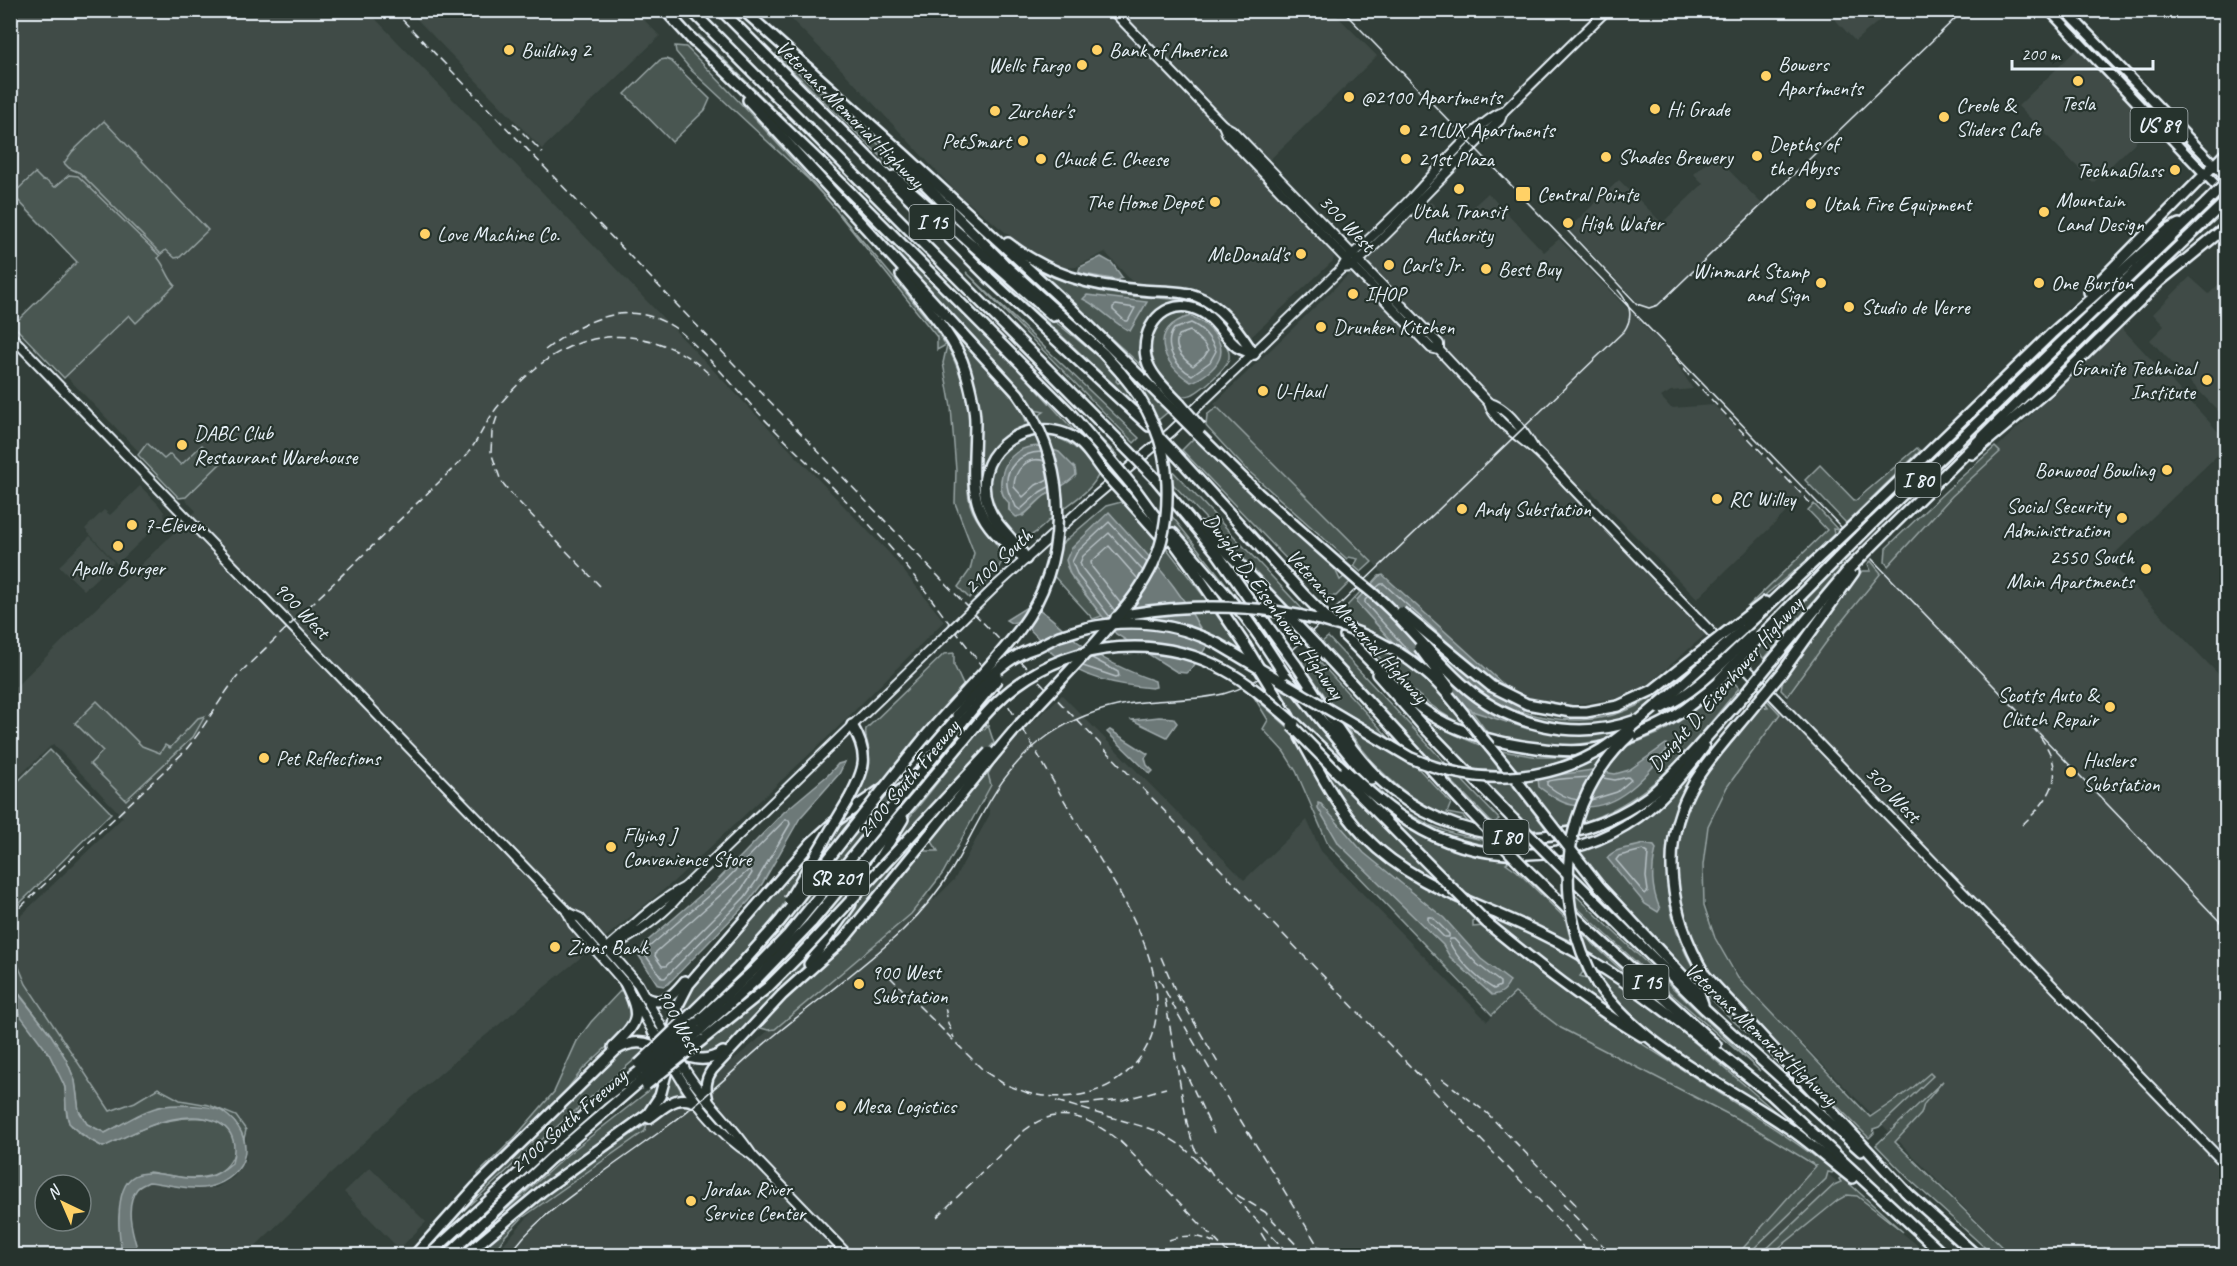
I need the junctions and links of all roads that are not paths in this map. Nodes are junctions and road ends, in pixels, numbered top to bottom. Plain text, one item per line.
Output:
1 (691, 10) edge
2 (721, 10) edge
3 (743, 10) edge
4 (1112, 10) edge
5 (1607, 10) edge
6 (2049, 10) edge
7 (2065, 10) edge
8 (667, 12) edge
9 (690, 37) junction
10 (2102, 65) junction
11 (2126, 74) junction
12 (2117, 81) junction
13 (2149, 96) junction
14 (841, 98) junction
15 (1503, 111) junction
16 (825, 115) junction
17 (1222, 125) junction
18 (2226, 153) edge
19 (2215, 164) junction
20 (2206, 175) junction
21 (2226, 177) edge
22 (2226, 183) edge
23 (2226, 196) edge
24 (2226, 201) edge
25 (959, 204) junction
26 (844, 206) junction
27 (2226, 227) edge
28 (1353, 254) junction
29 (1359, 261) junction
30 (1344, 264) junction
31 (1352, 267) junction
32 (2116, 276) junction
33 (10, 335) edge
34 (1439, 350) junction
35 (1254, 354) junction
36 (1118, 370) junction
37 (1177, 407) junction
38 (1973, 449) junction
39 (1155, 478) junction
40 (1143, 500) junction
41 (1026, 559) junction
42 (1852, 570) junction
43 (1360, 583) junction
44 (1214, 598) junction
45 (1741, 626) junction
46 (1077, 630) junction
47 (1345, 636) junction
48 (1755, 637) junction
49 (1057, 685) junction
50 (1667, 697) junction
51 (1742, 697) junction
52 (960, 718) junction
53 (852, 725) junction
54 (1490, 747) junction
55 (1340, 769) junction
56 (937, 771) junction
57 (1416, 807) junction
58 (567, 911) junction
59 (779, 920) junction
60 (608, 948) junction
61 (715, 953) junction
62 (600, 954) junction
63 (625, 983) junction
64 (783, 995) junction
65 (646, 998) junction
66 (1705, 1009) junction
67 (697, 1027) junction
68 (653, 1032) joint
69 (665, 1032) joint
70 (733, 1046) junction
71 (670, 1052) junction
72 (1677, 1057) junction
73 (680, 1070) joint
74 (642, 1074) junction
75 (584, 1081) junction
76 (1769, 1093) junction
77 (703, 1102) junction
78 (2226, 1165) edge
79 (560, 1178) junction
80 (1909, 1195) junction
81 (1896, 1212) junction
82 (414, 1256) edge
83 (428, 1256) edge
84 (447, 1256) edge
85 (464, 1256) edge
86 (849, 1256) edge
87 (1945, 1256) edge
88 (1977, 1256) edge

1 - 39 highway, Veterans Memorial Highway / I 15, bridge
2 - 16 highway, Veterans Memorial Highway / I 15
3 - 14 highway
4 - 17 main road, 300 West
5 - 15 main road, 2100 South
6 - 10 main road, US 89
7 - 11 main road, US 89
8 - 9 highway
9 - 26 highway
9 - 40 highway, bridge
10 - 11 main road
10 - 12 main road, US 89
11 - 13 main road, US 89
12 - 13 main road
12 - 20 main road, US 89
13 - 19 main road, US 89
14 - 25 highway
14 - 36 highway
15 - 28 main road, 2100 South
15 - 29 main road, 2100 South
16 - 36 highway
16 - 47 highway, Veterans Memorial Highway / I 15, bridge
17 - 28 main road, 300 West
17 - 30 main road, 300 West
18 - 19 highway
19 - 20 highway
19 - 21 main road, US 89
20 - 23 main road, US 89
20 - 32 highway
22 - 32 highway, Dwight D. Eisenhower Highway / I 80, bridge
24 - 38 highway
25 - 35 highway
25 - 37 highway
26 - 41 highway
26 - 59 highway, bridge
27 - 38 highway
28 - 29 main road, 300 West
28 - 30 main road, 2100 South
29 - 31 main road, 2100 South
29 - 34 main road, 300 West
30 - 31 main road
30 - 35 main road, 2100 South
31 - 34 main road, 300 West
32 - 45 highway, bridge
32 - 48 highway, Dwight D. Eisenhower Highway / I 80, bridge
33 - 58 main road, 900 West
34 - 78 main road, 300 West
35 - 37 highway
35 - 41 main road, 2100 South
36 - 49 highway, bridge
37 - 43 highway, bridge
38 - 42 highway, Dwight D. Eisenhower Highway / I 80, bridge
39 - 57 highway, Dwight D. Eisenhower Highway / I 80, bridge
39 - 76 highway, Veterans Memorial Highway / I 15, bridge
40 - 44 highway
40 - 57 highway, bridge
41 - 44 highway, bridge
41 - 53 main road, 2100 South, bridge
42 - 51 highway, Dwight D. Eisenhower Highway / I 80, bridge
42 - 80 highway, bridge
43 - 45 highway, bridge
43 - 48 highway, bridge
43 - 54 highway, bridge
44 - 76 highway, bridge
45 - 50 highway, bridge
46 - 50 highway, bridge
46 - 52 highway, 2100 South Freeway / SR 201, bridge
46 - 54 highway, bridge
47 - 48 highway, Dwight D. Eisenhower Highway / I 80, bridge
47 - 66 highway, Veterans Memorial Highway / I 15, bridge
49 - 64 highway, bridge
49 - 67 highway, bridge
50 - 72 highway, bridge
51 - 55 highway
51 - 57 highway, Dwight D. Eisenhower Highway / I 80
52 - 61 highway
52 - 67 highway, 2100 South Freeway / SR 201
53 - 59 highway, bridge
53 - 60 main road, 2100 South
54 - 66 highway, bridge
55 - 56 highway, 2100 South Freeway / SR 201, bridge
55 - 72 highway, bridge
56 - 64 highway
56 - 67 highway, 2100 South Freeway / SR 201
58 - 60 main road, 900 West
58 - 62 main road, 900 West
59 - 67 highway
60 - 62 main road, 2100 South
60 - 65 main road, 900 West
61 - 65 highway
61 - 71 highway
62 - 63 main road, 900 West
63 - 68 main road, 900 West
63 - 75 highway
64 - 70 highway
65 - 69 main road, 900 West
66 - 80 highway, Veterans Memorial Highway / I 15
67 - 74 highway, bridge
67 - 74 highway, bridge
68 - 71 highway
69 - 71 highway
70 - 71 highway
70 - 77 highway
71 - 73 highway
71 - 75 highway
71 - 79 highway
72 - 81 highway
73 - 77 main road, 900 West
74 - 83 highway, 2100 South Freeway
74 - 84 highway, 2100 South Freeway
75 - 82 highway
76 - 81 highway, Veterans Memorial Highway / I 15
77 - 79 highway
77 - 86 main road, 900 West
79 - 85 highway
80 - 88 highway, Veterans Memorial Highway / I 15
81 - 87 highway, Veterans Memorial Highway / I 15

